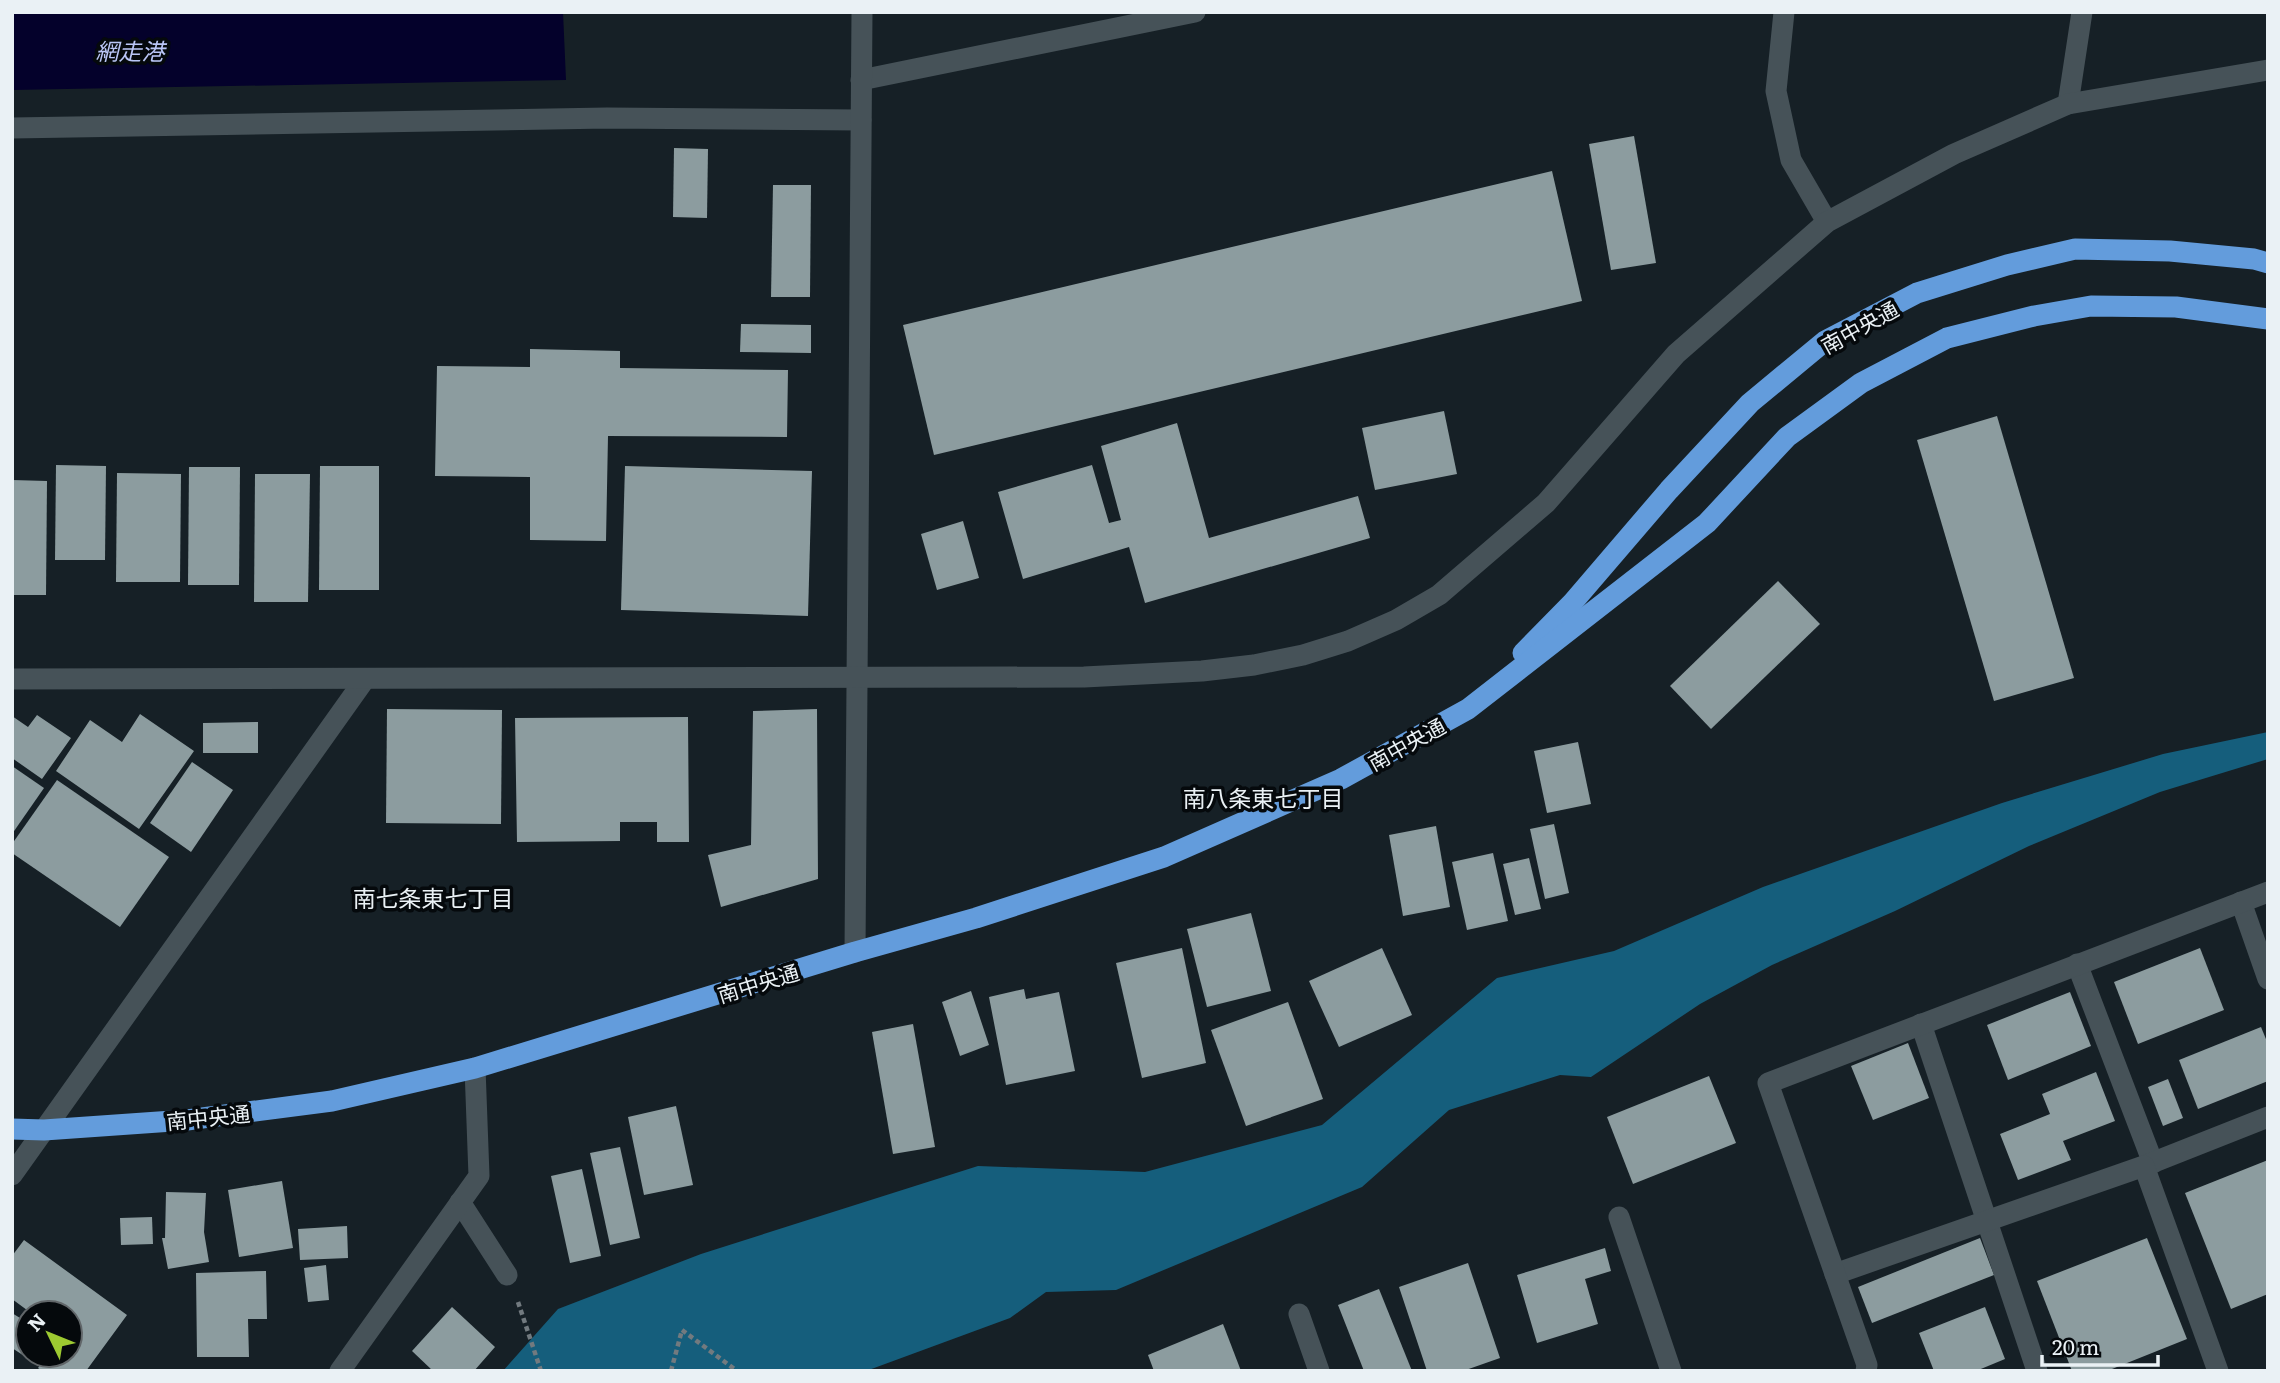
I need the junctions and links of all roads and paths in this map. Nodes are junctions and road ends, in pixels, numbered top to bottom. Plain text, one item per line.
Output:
1 (862, 12) edge
2 (1195, 12) edge
3 (1784, 12) edge
4 (2082, 12) edge
5 (2268, 70) edge
6 (861, 80) junction
7 (2068, 104) junction
8 (861, 120) junction
9 (12, 128) edge
10 (1827, 222) junction
11 (2268, 263) edge
12 (2268, 319) edge
13 (365, 678) junction
14 (857, 678) junction
15 (12, 679) edge
16 (1468, 709) junction
17 (2268, 892) edge
18 (2241, 902) junction
19 (855, 952) junction
20 (2077, 964) junction
21 (2268, 979) edge
22 (1921, 1024) junction
23 (475, 1068) junction
24 (2268, 1117) edge
25 (12, 1129) edge
26 (44, 1130) junction
27 (2149, 1165) junction
28 (12, 1175) edge
29 (460, 1202) junction
30 (1619, 1217) dead end
31 (1987, 1221) junction
32 (1835, 1274) junction
33 (507, 1275) joint
34 (1299, 1314) dead end
35 (340, 1371) edge
36 (541, 1371) edge
37 (671, 1371) edge
38 (737, 1371) edge
39 (1318, 1371) edge
40 (1671, 1371) edge
41 (1866, 1371) edge
42 (2037, 1371) edge
43 (2218, 1371) edge

1 - 6 street
2 - 6 street
3 - 10 street
4 - 7 street
5 - 7 street
6 - 8 street
7 - 10 street
8 - 9 street
8 - 14 street
10 - 14 street
11 - 16 highway, 南中央通
12 - 16 highway, 南中央通
13 - 14 street
13 - 15 street
13 - 26 street
14 - 19 street
16 - 19 highway, 南中央通
17 - 18 street
18 - 20 street
18 - 21 street
19 - 23 highway, 南中央通
20 - 22 street
20 - 27 street
22 - 31 street
22 - 32 street
23 - 26 highway, 南中央通
23 - 29 street
24 - 27 street
25 - 26 highway, 南中央通
26 - 28 street
27 - 31 street
27 - 43 street
29 - 33 street
29 - 35 street
30 - 40 street
31 - 32 street
31 - 42 street
32 - 41 street
33 - 36 path
34 - 39 street
37 - 38 path

